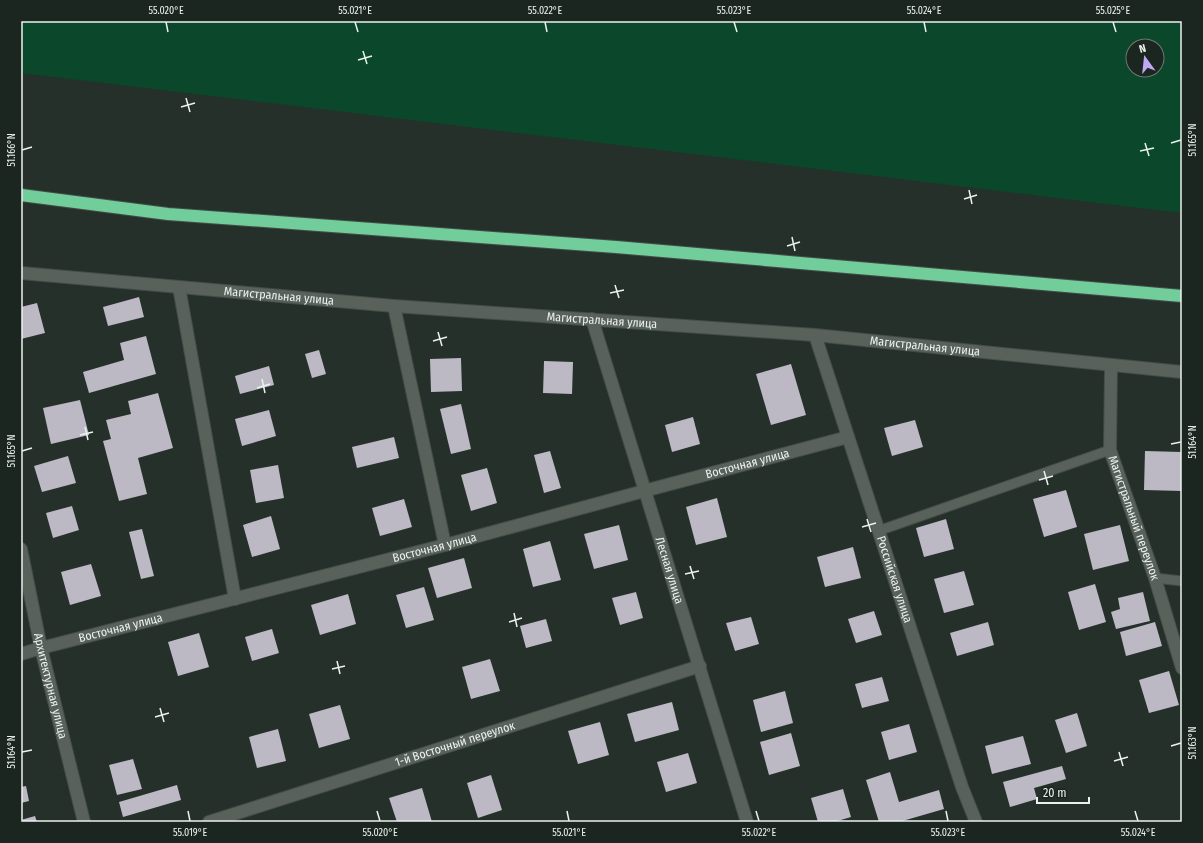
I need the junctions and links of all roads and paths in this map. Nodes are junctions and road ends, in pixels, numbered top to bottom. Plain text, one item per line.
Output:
1 (21, 195) edge
2 (21, 273) edge
3 (179, 287) junction
4 (1182, 296) edge
5 (394, 306) junction
6 (592, 320) junction
7 (815, 335) junction
8 (1111, 366) junction
9 (1182, 372) edge
10 (848, 437) junction
11 (1110, 450) junction
12 (644, 491) junction
13 (878, 531) junction
14 (445, 546) junction
15 (21, 549) edge
16 (1155, 578) junction
17 (1182, 581) edge
18 (235, 599) junction
19 (41, 648) junction
20 (21, 654) edge
21 (700, 666) junction
22 (1182, 668) edge
23 (84, 822) edge
24 (209, 822) edge
25 (747, 822) edge
26 (976, 822) edge

1 - 4 highway
2 - 3 street, Магистральная улица
3 - 5 street, Магистральная улица
3 - 18 street
5 - 6 street, Магистральная улица
5 - 14 street
6 - 7 street, Магистральная улица
6 - 12 street, Лесная улица
7 - 8 street, Магистральная улица
7 - 10 street, Российская улица
8 - 9 street, Магистральная улица
8 - 11 street, Магистральный переулок
10 - 12 street, Восточная улица
10 - 13 street, Российская улица
11 - 13 lane
11 - 16 street, Магистральный переулок
12 - 14 street, Восточная улица
12 - 21 street, Лесная улица
13 - 26 street, Российская улица
14 - 18 street, Восточная улица
15 - 19 street, Архитектурная улица
16 - 17 lane
16 - 22 street, Магистральный переулок
18 - 19 street, Восточная улица
19 - 20 street, Восточная улица
19 - 23 street, Архитектурная улица
21 - 24 street, 1-й Восточный переулок
21 - 25 street, Лесная улица

